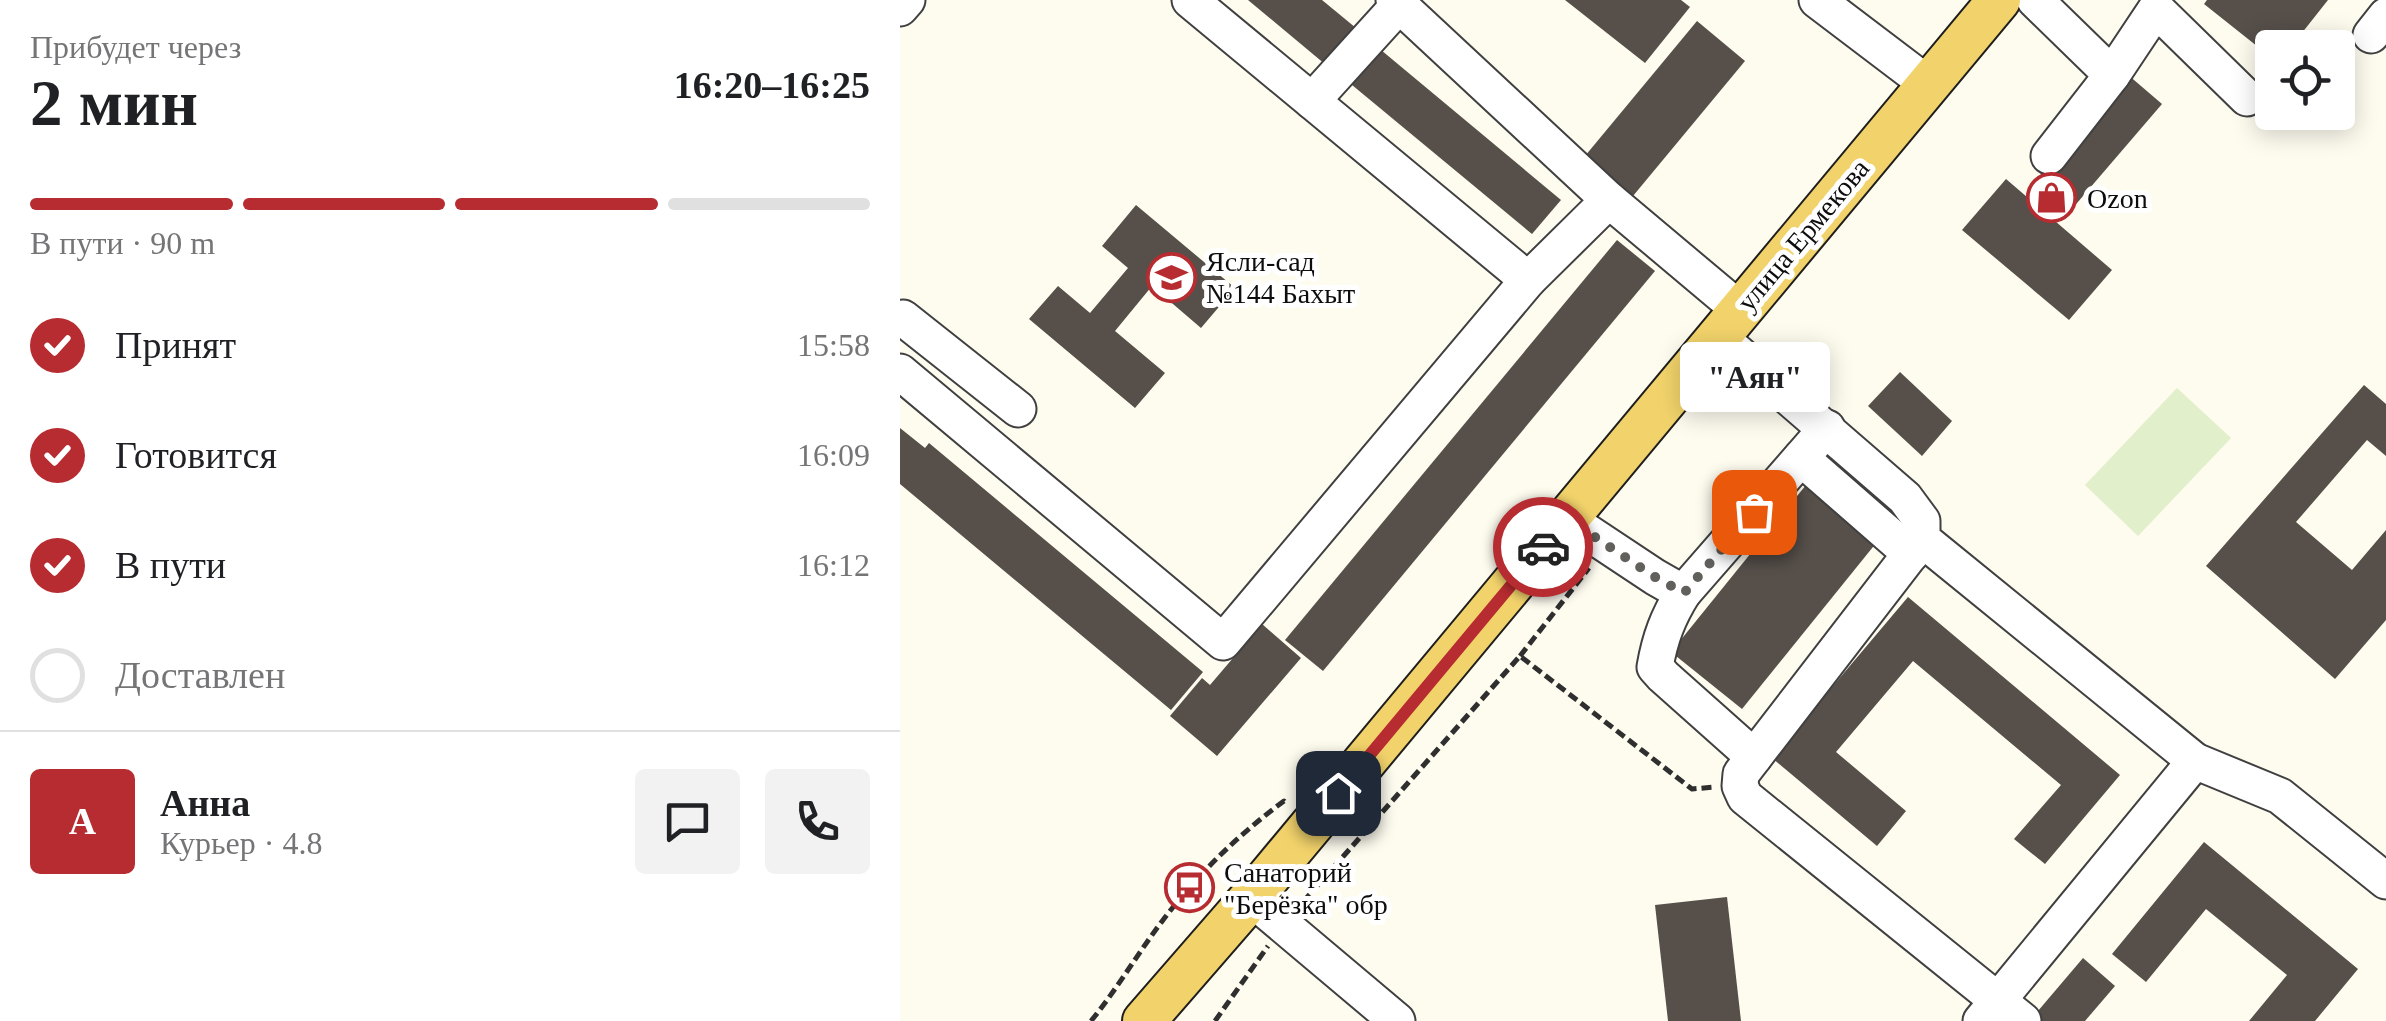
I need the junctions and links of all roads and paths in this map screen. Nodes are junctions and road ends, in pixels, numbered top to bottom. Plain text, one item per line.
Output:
1 (907, 0) edge
2 (1190, 0) edge
3 (1817, 0) edge
4 (1999, 0) edge
5 (2034, 0) edge
6 (1397, 3) edge
7 (900, 8) edge
8 (2112, 75) junction
9 (1928, 85) junction
10 (2247, 98) dead end
11 (1312, 101) junction
12 (2048, 156) dead end
13 (1609, 200) junction
14 (1528, 280) junction
15 (900, 320) edge
16 (1729, 323) junction
17 (900, 372) edge
18 (1018, 409) dead end
19 (1827, 428) junction
20 (1801, 458) junction
21 (1566, 518) junction
22 (1607, 546) junction
23 (1917, 546) junction
24 (1684, 593) junction
25 (1520, 656) junction
26 (2196, 761) junction
27 (1747, 771) junction
28 (1313, 824) junction
29 (1348, 853) junction
30 (2386, 881) edge
31 (1251, 898) junction
32 (1283, 925) junction
33 (2000, 1014) edge
34 (1148, 1018) edge
35 (1091, 1021) edge
36 (1215, 1021) edge
37 (1397, 1021) edge

1 - 7 street
2 - 11 street
3 - 9 street
4 - 9 main road, улица Ермекова
5 - 8 street
6 - 11 street
6 - 13 street
8 - 10 street
8 - 12 street
9 - 16 main road, улица Ермекова
11 - 14 street
13 - 14 street
13 - 16 street
14 - 17 street
15 - 18 street
16 - 19 street
16 - 21 main road, улица Ермекова
19 - 20 street
19 - 23 street
20 - 23 street
20 - 24 street
21 - 22 street
21 - 28 main road, улица Ермекова
22 - 24 street
22 - 25 path
23 - 26 street
23 - 27 street
24 - 27 street
25 - 27 path
25 - 29 path
26 - 30 street
26 - 33 street
27 - 33 street
28 - 29 path
28 - 31 main road, улица Ермекова
28 - 35 path
29 - 32 path
31 - 32 street
31 - 34 main road, улица Ермекова
32 - 36 path
32 - 37 street

